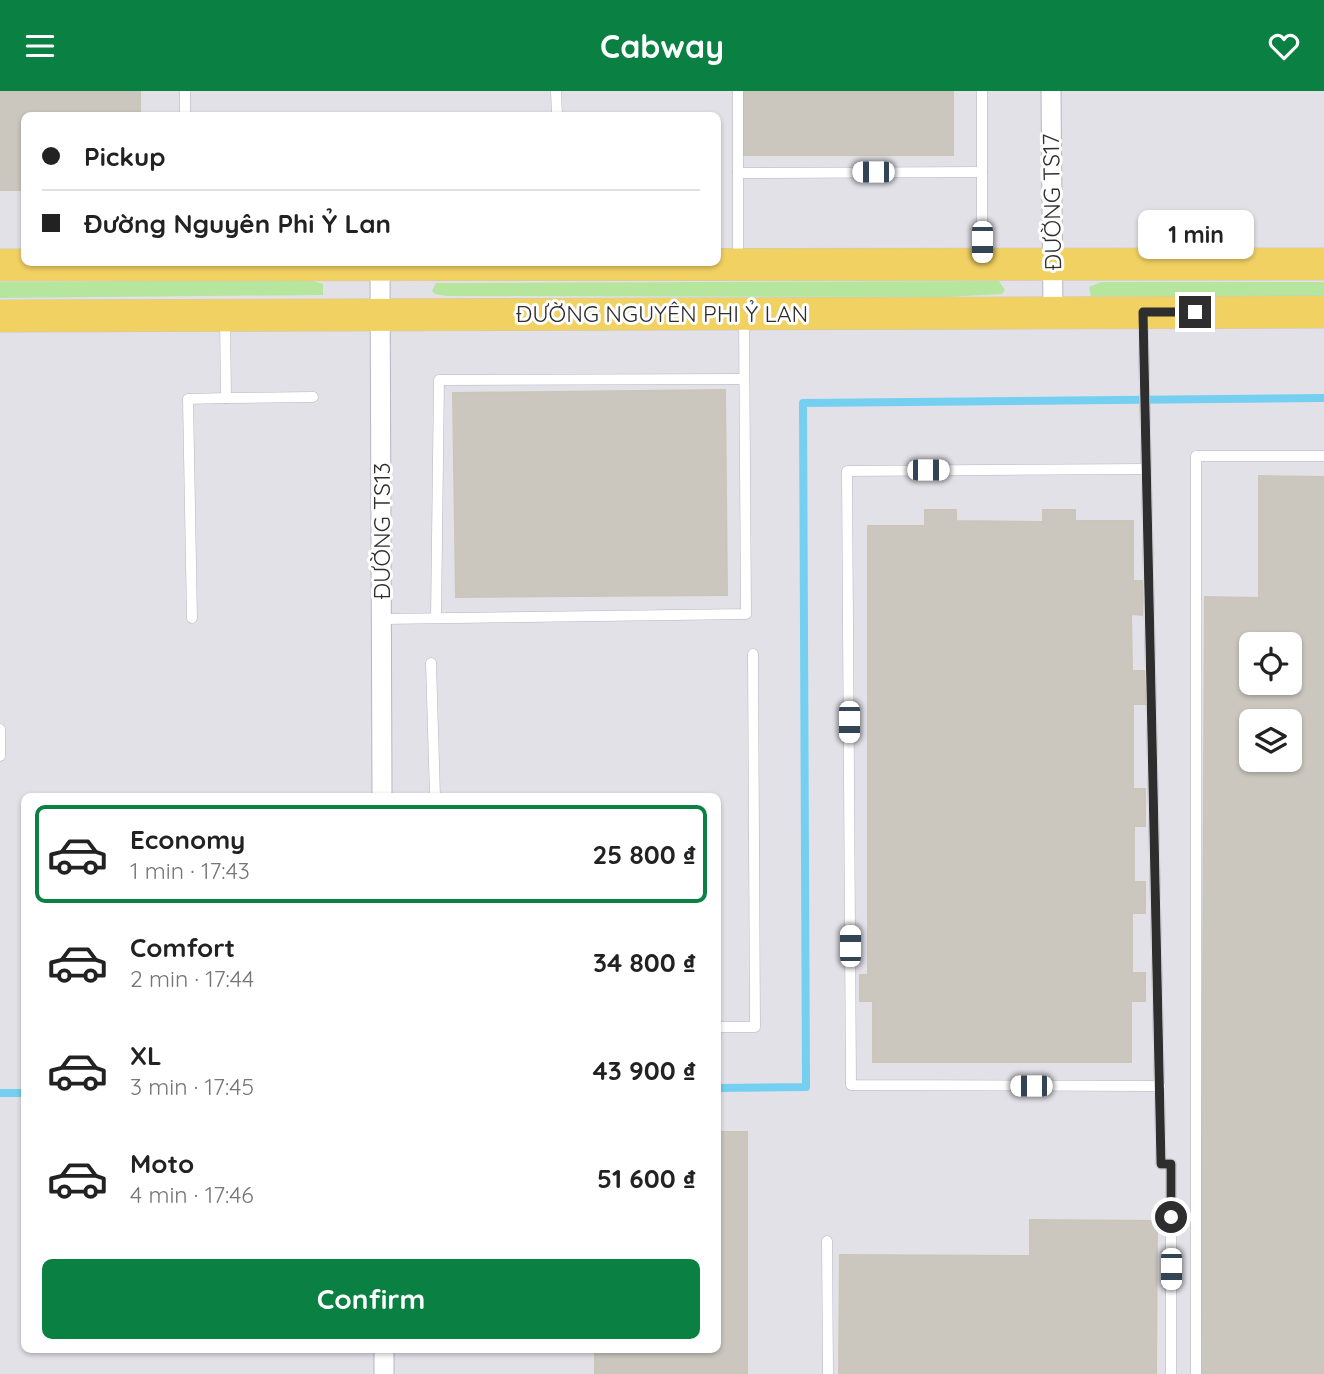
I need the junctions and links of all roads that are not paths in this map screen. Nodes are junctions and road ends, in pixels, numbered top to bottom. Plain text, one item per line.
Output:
1 (186, 91) edge
2 (556, 91) edge
3 (738, 91) edge
4 (982, 91) edge
5 (1051, 91) edge
6 (185, 112) edge
7 (557, 112) edge
8 (982, 172) junction
9 (738, 173) junction
10 (1324, 264) edge
11 (0, 265) edge
12 (21, 265) edge
13 (721, 265) edge
14 (738, 265) junction
15 (982, 265) junction
16 (1053, 265) junction
17 (380, 266) edge
18 (1143, 312) junction
19 (744, 313) junction
20 (1053, 313) junction
21 (1324, 313) edge
22 (225, 315) junction
23 (380, 315) junction
24 (0, 316) edge
25 (744, 379) junction
26 (313, 397) dead end
27 (226, 398) junction
28 (1324, 456) edge
29 (1146, 469) junction
30 (192, 618) dead end
31 (436, 618) junction
32 (382, 619) junction
33 (753, 654) dead end
34 (431, 663) dead end
35 (0, 729) edge
36 (1, 755) edge
37 (382, 793) edge
38 (435, 793) edge
39 (721, 1027) edge
40 (1160, 1086) junction
41 (827, 1241) dead end
42 (384, 1353) edge
43 (384, 1374) edge
44 (828, 1374) edge
45 (1171, 1374) edge
46 (1196, 1374) edge

1 - 6 lane
2 - 7 lane
3 - 9 lane
4 - 8 lane
5 - 16 street, ĐƯỜNG TS17
8 - 9 lane
8 - 15 lane
9 - 14 lane
10 - 16 main road
11 - 12 main road
13 - 14 main road
14 - 15 main road
15 - 16 main road
16 - 20 street, ĐƯỜNG TS17
17 - 23 street, ĐƯỜNG TS13
18 - 20 main road, ĐƯỜNG NGUYÊN PHI Ỷ LAN
18 - 21 main road, ĐƯỜNG NGUYÊN PHI Ỷ LAN
18 - 29 lane
19 - 20 main road, ĐƯỜNG NGUYÊN PHI Ỷ LAN
19 - 23 main road, ĐƯỜNG NGUYÊN PHI Ỷ LAN
19 - 25 lane
22 - 23 main road, ĐƯỜNG NGUYÊN PHI Ỷ LAN
22 - 24 main road, ĐƯỜNG NGUYÊN PHI Ỷ LAN
22 - 27 lane
23 - 32 street, ĐƯỜNG TS13
25 - 31 lane
25 - 31 lane
26 - 27 lane
27 - 30 lane
28 - 46 lane
29 - 40 lane
29 - 40 lane
31 - 32 lane
32 - 37 street, ĐƯỜNG TS13
33 - 39 lane
34 - 38 lane
35 - 36 lane
40 - 45 lane
41 - 44 lane
42 - 43 street

